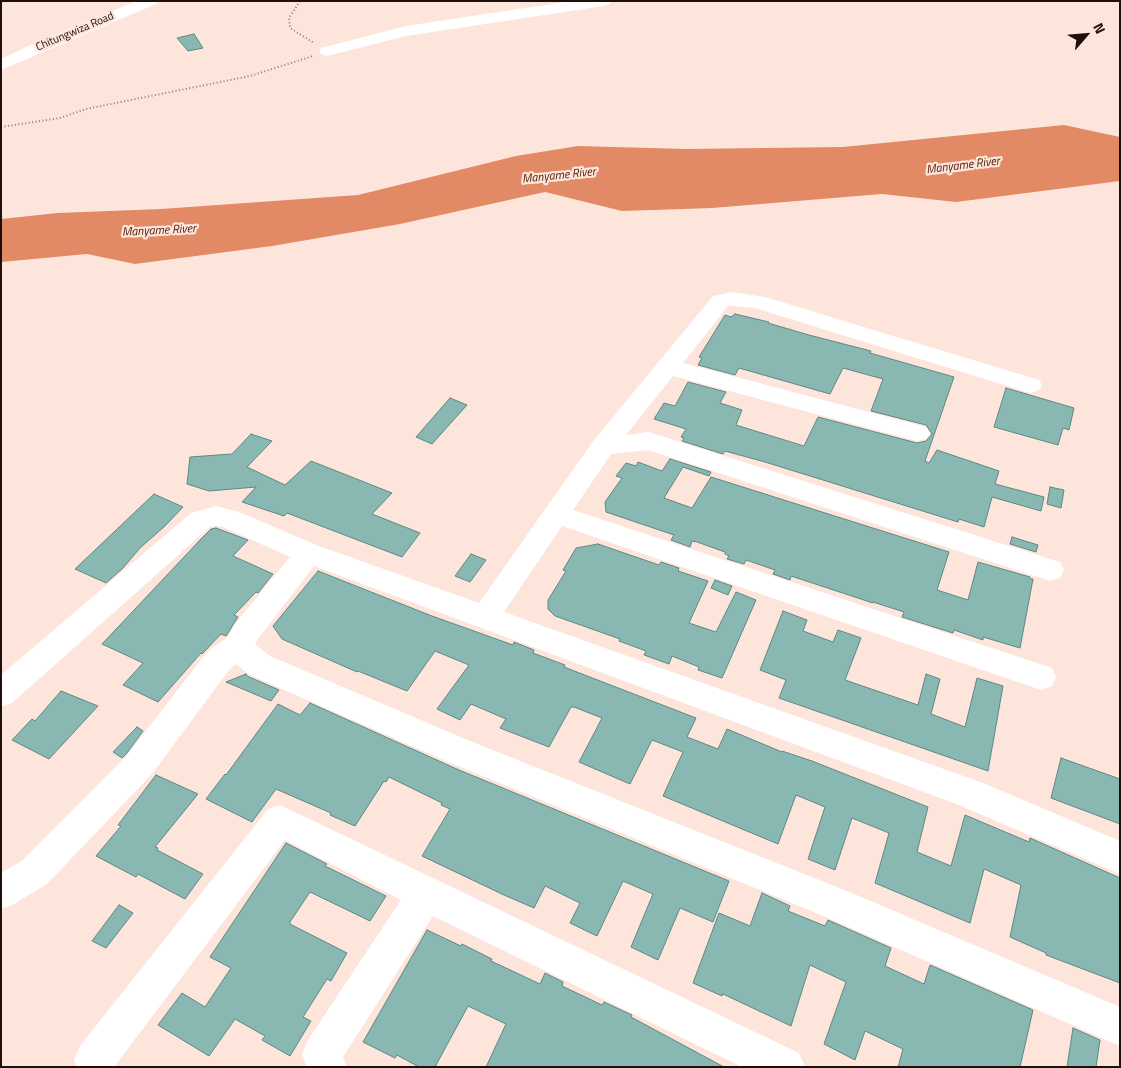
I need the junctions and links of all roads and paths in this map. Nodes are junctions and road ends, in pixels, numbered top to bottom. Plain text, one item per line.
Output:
1 (150, 1) edge
2 (300, 1) edge
3 (604, 1) edge
4 (327, 51) junction
5 (1, 65) edge
6 (1, 127) edge
7 (669, 367) junction
8 (1030, 385) dead end
9 (917, 433) dead end
10 (604, 446) junction
11 (555, 514) junction
12 (309, 553) junction
13 (1050, 570) dead end
14 (485, 616) junction
15 (240, 645) junction
16 (1041, 677) dead end
17 (1, 694) edge
18 (1120, 858) edge
19 (1, 892) edge
20 (426, 894) junction
21 (1120, 1027) edge
22 (94, 1060) dead end
23 (327, 1067) edge
24 (785, 1067) edge

1 - 5 street, Chitungwiza Road
2 - 4 path
3 - 4 street
4 - 6 path
7 - 8 street
7 - 9 street
7 - 10 street
10 - 11 street
10 - 13 street
11 - 14 street
11 - 16 street
12 - 14 street
12 - 15 street
12 - 17 street
14 - 18 street
15 - 19 street
15 - 21 street
20 - 22 street
20 - 23 street
20 - 24 street

